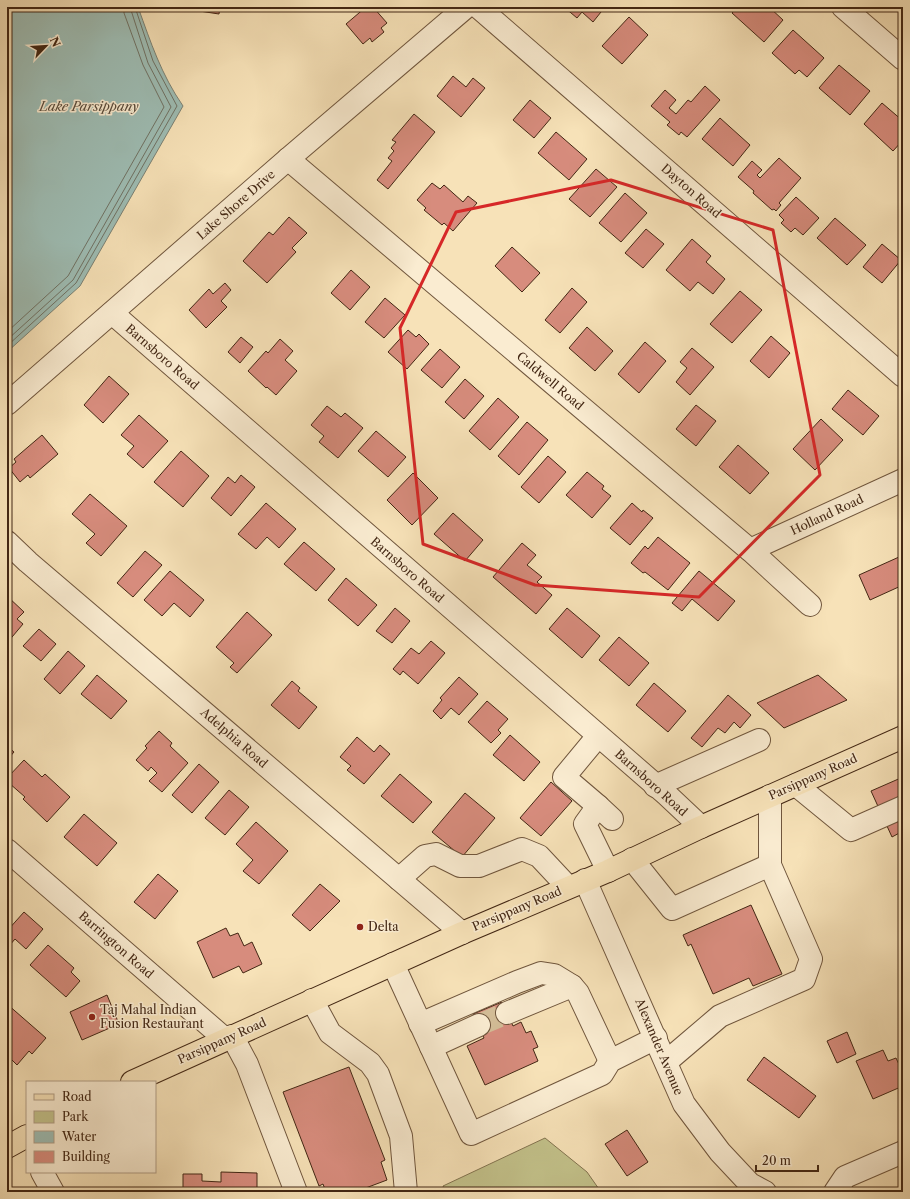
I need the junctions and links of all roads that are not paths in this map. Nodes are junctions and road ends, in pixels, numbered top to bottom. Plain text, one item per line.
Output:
1 (466, 7) edge
2 (478, 7) edge
3 (843, 7) edge
4 (903, 59) edge
5 (288, 160) junction
6 (112, 313) junction
7 (903, 376) edge
8 (7, 404) edge
9 (903, 480) edge
10 (7, 542) edge
11 (750, 550) junction
12 (810, 605) dead end
13 (598, 736) junction
14 (903, 737) edge
15 (759, 740) dead end
16 (796, 784) junction
17 (655, 786) junction
18 (770, 796) junction
19 (903, 807) edge
20 (701, 827) junction
21 (7, 850) edge
22 (632, 859) junction
23 (770, 865) junction
24 (608, 871) junction
25 (399, 879) junction
26 (577, 884) junction
27 (462, 933) junction
28 (393, 964) junction
29 (572, 986) junction
30 (312, 1000) junction
31 (507, 1013) tunnel mouth
32 (420, 1024) junction
33 (479, 1025) tunnel mouth
34 (228, 1038) junction
35 (656, 1038) junction
36 (431, 1047) junction
37 (610, 1061) junction
38 (666, 1062) junction
39 (134, 1081) edge
40 (903, 1152) edge
41 (43, 1173) edge
42 (401, 1189) edge
43 (53, 1192) edge
44 (296, 1192) edge
45 (765, 1192) edge
46 (835, 1192) edge

1 - 5 street, Lake Shore Drive
2 - 7 street, Dayton Road
3 - 4 street
5 - 6 street, Lake Shore Drive
5 - 11 street, Caldwell Road
6 - 8 street, Lake Shore Drive
6 - 13 street, Barnsboro Road
9 - 11 street, Holland Road
10 - 25 street, Adelphia Road
11 - 12 street, Caldwell Road
13 - 17 street, Barnsboro Road
13 - 24 street
14 - 16 main road, Parsippany Road
15 - 17 street
16 - 18 main road, Parsippany Road
16 - 19 street
17 - 20 street, Barnsboro Road
18 - 20 main road, Parsippany Road
18 - 23 street
20 - 22 main road, Parsippany Road
21 - 34 street, Barrington Road
22 - 23 street
22 - 24 main road, Parsippany Road
23 - 38 street
24 - 26 main road, Parsippany Road
25 - 26 street, Alexander Avenue
25 - 27 street, Adelphia Road
26 - 27 main road, Parsippany Road
26 - 35 street, Alexander Avenue
27 - 28 main road, Parsippany Road
28 - 30 main road, Parsippany Road
28 - 32 street
29 - 31 street
29 - 32 street
29 - 37 street
30 - 34 main road, Parsippany Road
30 - 42 street
32 - 36 street
33 - 36 street
34 - 39 main road, Parsippany Road
34 - 44 street
35 - 37 street
35 - 38 street, Alexander Avenue
36 - 37 street
38 - 45 street, Alexander Avenue
40 - 46 street
41 - 43 street

